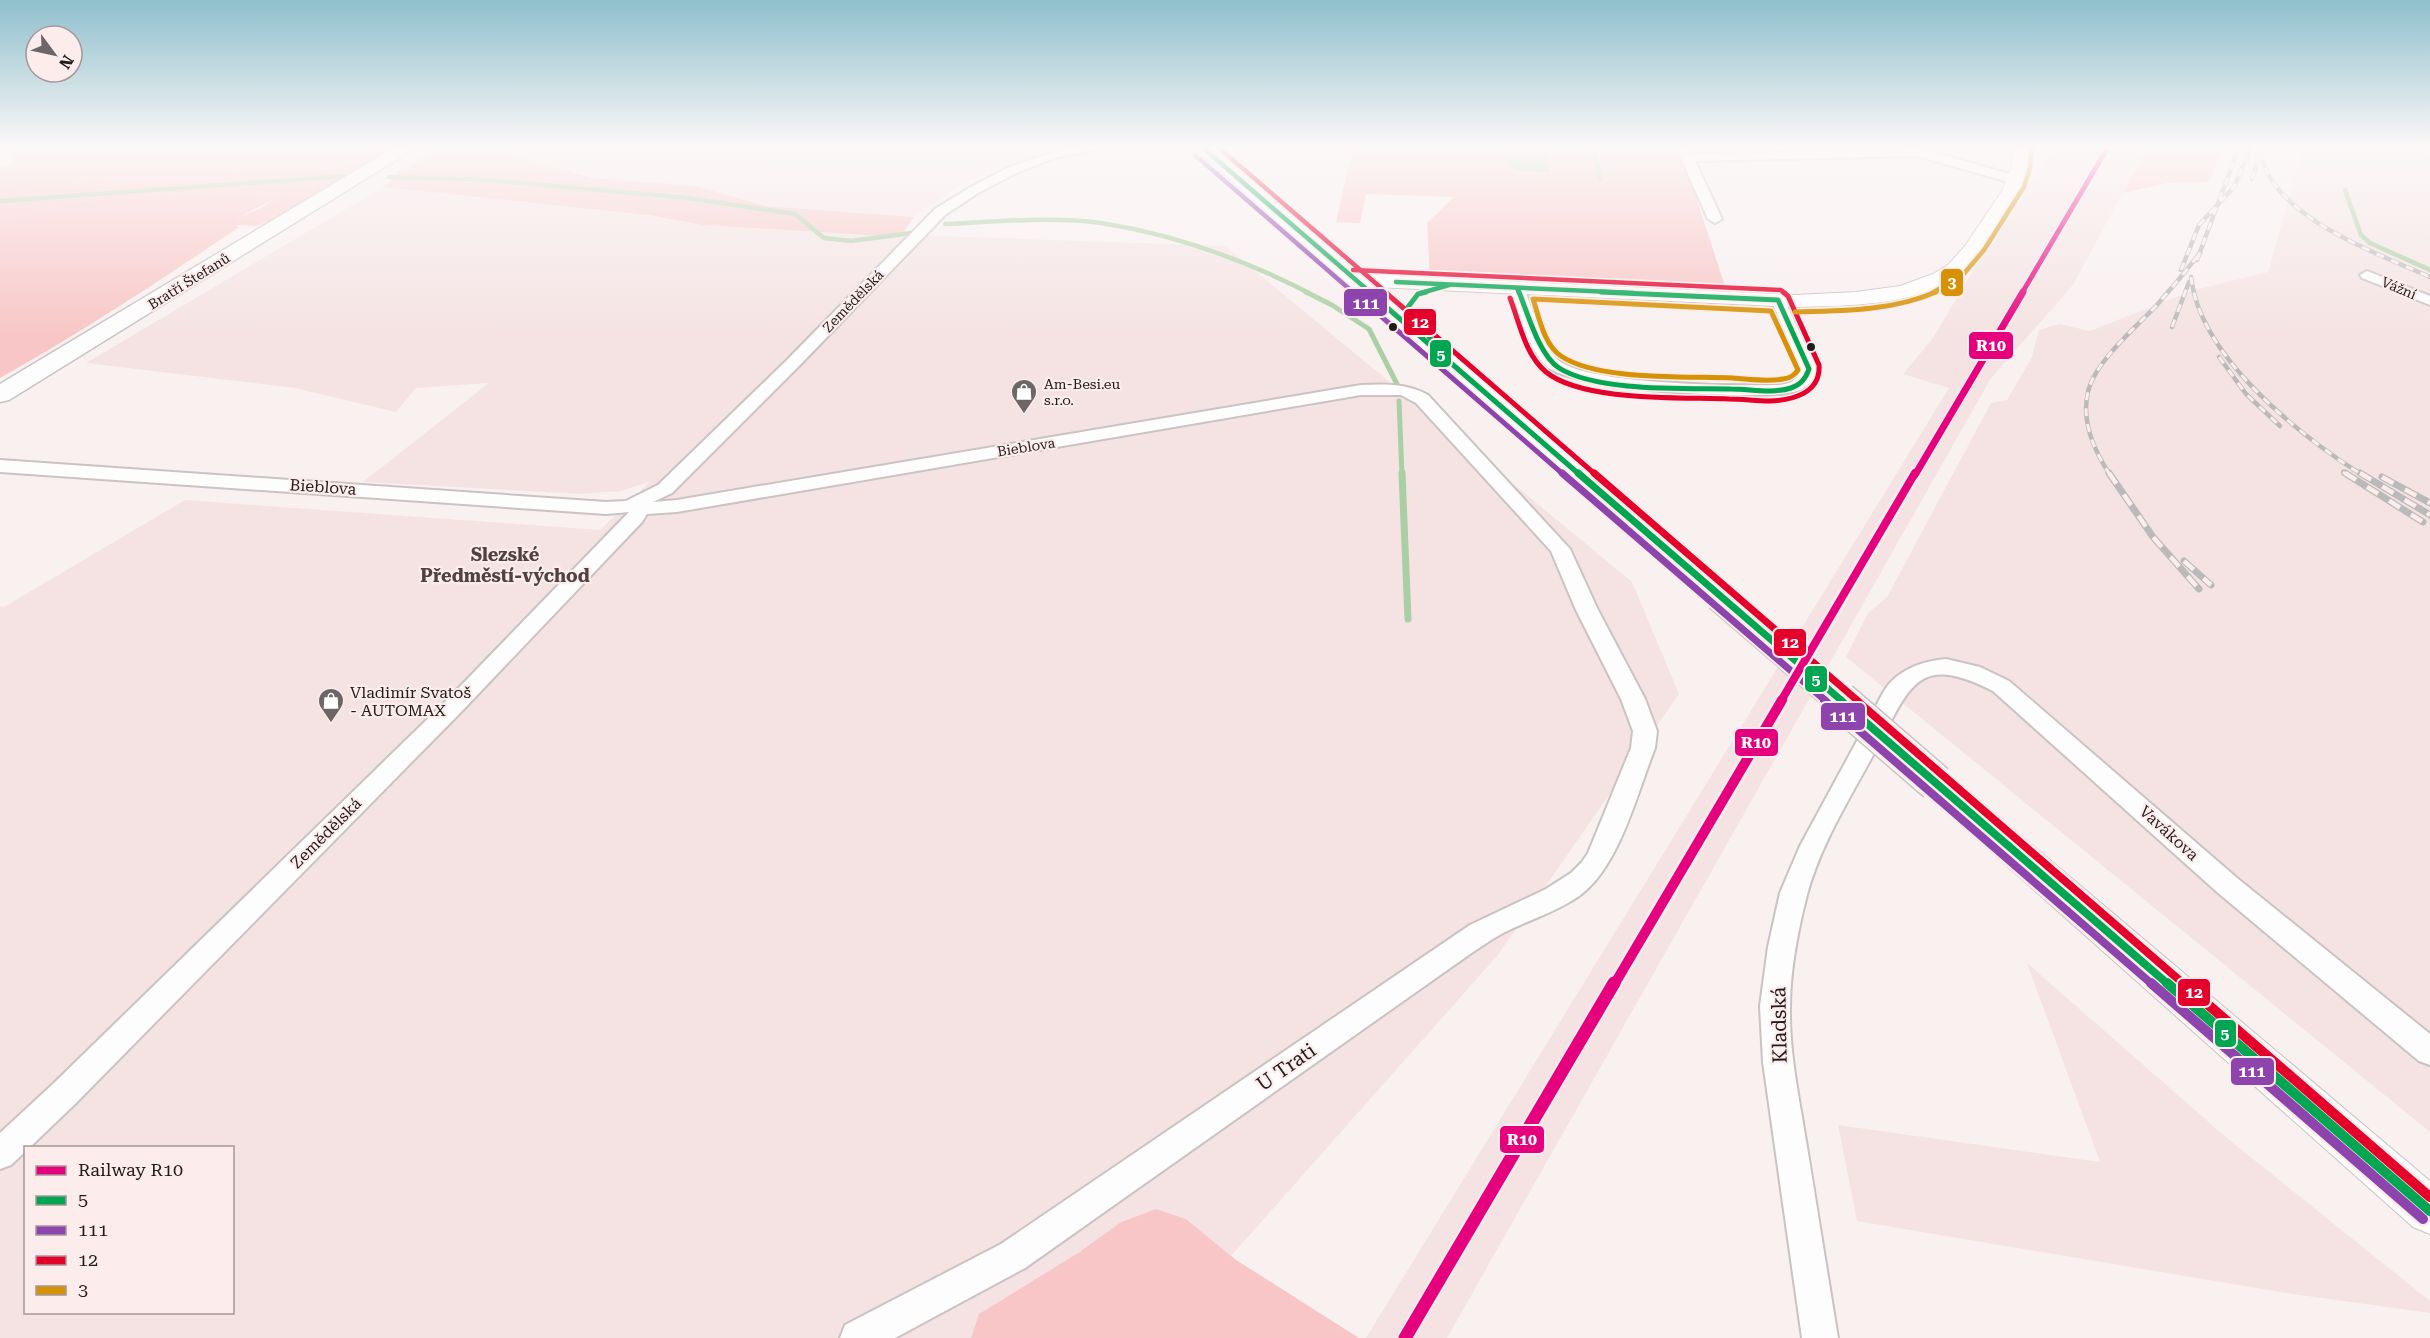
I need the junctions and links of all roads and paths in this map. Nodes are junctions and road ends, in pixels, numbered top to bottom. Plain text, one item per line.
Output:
1 (304, 209) edge
2 (944, 209) edge
3 (1273, 209) edge
4 (1711, 209) edge
5 (1999, 209) edge
6 (1715, 219) dead end
7 (2367, 275) dead end
8 (1353, 280) junction
9 (1449, 285) junction
10 (1517, 288) junction
11 (1778, 300) junction
12 (2430, 301) edge
13 (1443, 357) junction
14 (0, 396) edge
15 (0, 466) edge
16 (641, 504) junction
17 (1895, 690) joint
18 (1644, 739) joint
19 (2430, 1052) edge
20 (0, 1154) edge
21 (2430, 1211) edge
22 (858, 1338) edge
23 (1820, 1338) edge

1 - 14 main road, Bratří Štefanů
2 - 16 street, Zemědělská
3 - 8 main road
4 - 6 street
5 - 11 main road
7 - 12 street, Vážní
8 - 9 main road
8 - 13 main road
9 - 10 main road
9 - 13 main road
10 - 11 main road
10 - 11 street
13 - 21 main road, bridge
15 - 16 street, Bieblova
16 - 18 street, Bieblova
16 - 20 street, Zemědělská
17 - 19 street, Vavákova
17 - 23 street, Kladská
18 - 22 street, U Trati

